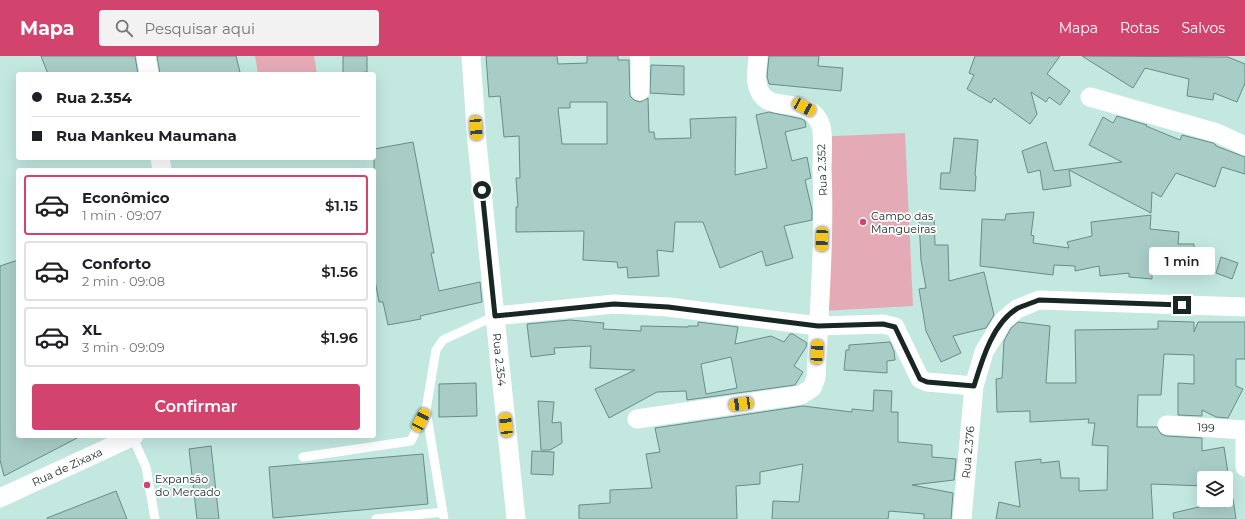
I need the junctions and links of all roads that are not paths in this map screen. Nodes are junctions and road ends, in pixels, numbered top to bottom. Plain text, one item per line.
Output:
1 (146, 56) edge
2 (471, 56) edge
3 (640, 56) edge
4 (758, 56) edge
5 (149, 72) edge
6 (640, 91) dead end
7 (1090, 97) dead end
8 (1245, 146) edge
9 (1245, 307) edge
10 (495, 316) junction
11 (818, 326) junction
12 (974, 386) junction
13 (426, 410) junction
14 (637, 419) dead end
15 (1168, 424) dead end
16 (1245, 435) edge
17 (132, 438) edge
18 (134, 438) edge
19 (303, 457) dead end
20 (1245, 467) edge
21 (0, 498) edge
22 (443, 516) edge
23 (155, 519) edge
24 (376, 519) edge
25 (516, 519) edge
26 (962, 519) edge

1 - 5 street
2 - 10 street, Rua 2.354
3 - 6 street
4 - 11 street, Rua 2.352
7 - 8 street
9 - 12 street, Rua 2.376
10 - 11 street
10 - 13 lane
10 - 25 street, Rua 2.354
11 - 12 street
11 - 14 street
12 - 26 street, Rua 2.376
13 - 19 lane
13 - 22 lane
15 - 16 street, 199 / 199
16 - 20 street
17 - 21 street, Rua de Zixaxa
18 - 23 lane
22 - 24 lane

